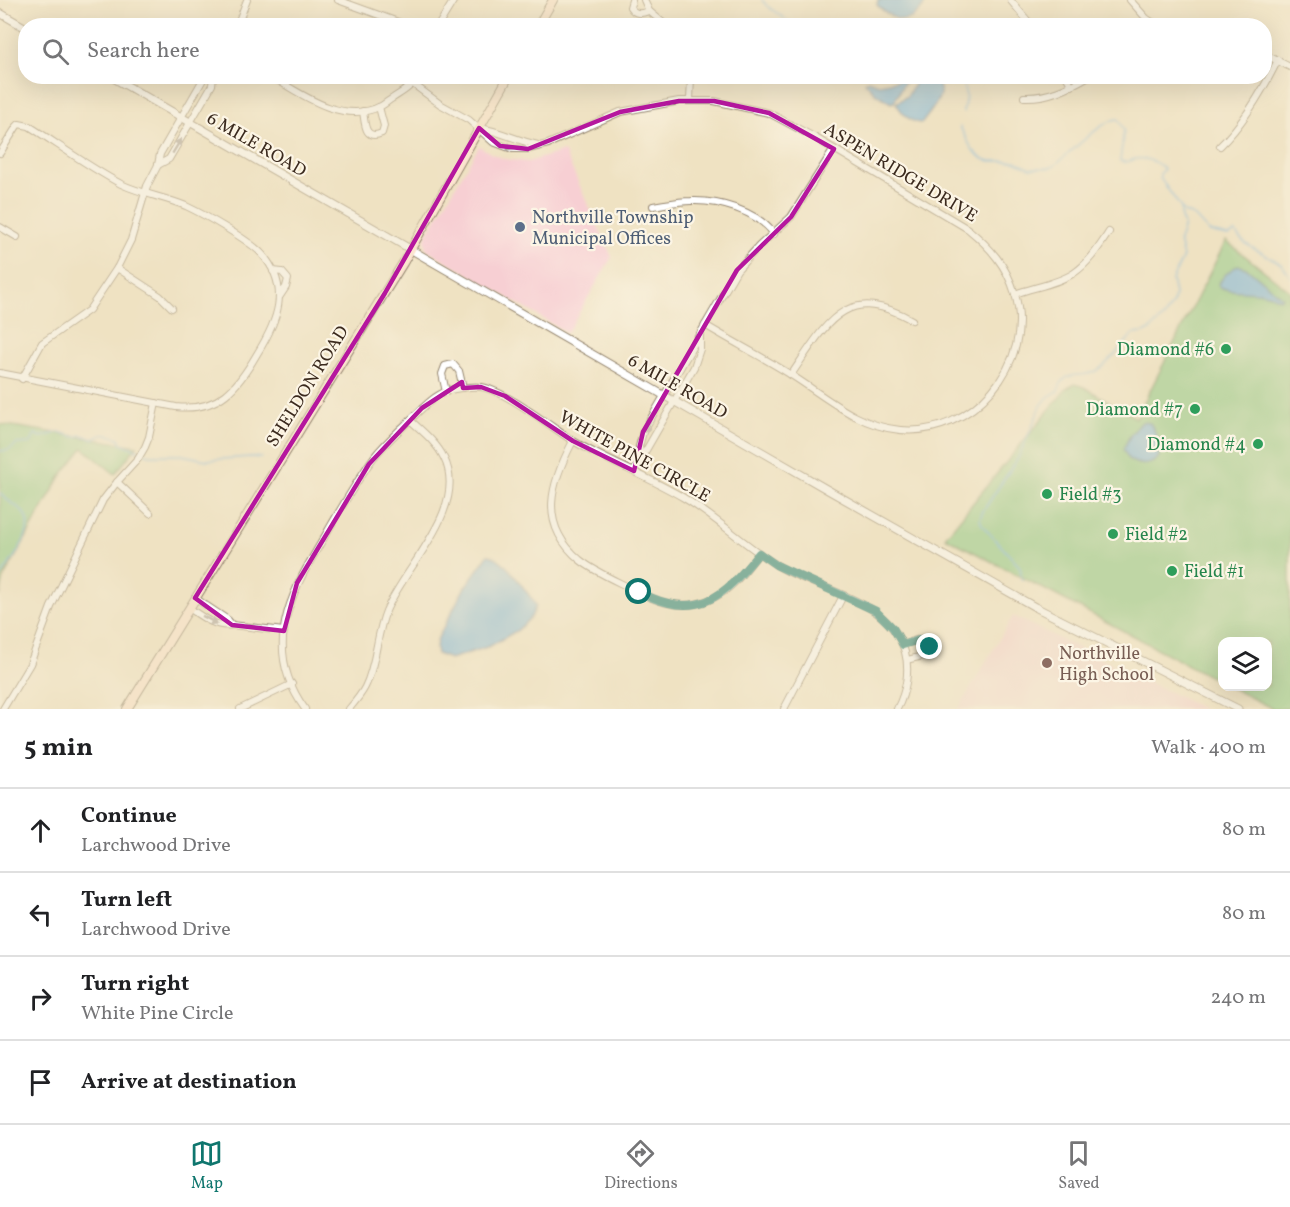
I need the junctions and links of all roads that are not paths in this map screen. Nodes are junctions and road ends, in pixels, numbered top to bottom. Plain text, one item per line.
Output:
1 (247, 0) edge
2 (338, 0) edge
3 (454, 0) edge
4 (553, 0) edge
5 (632, 0) edge
6 (644, 0) edge
7 (1130, 0) edge
8 (1011, 1) edge
9 (650, 11) junction
10 (0, 13) edge
11 (240, 18) edge
12 (387, 18) edge
13 (443, 18) edge
14 (543, 18) edge
15 (658, 18) edge
16 (1025, 18) edge
17 (1146, 18) edge
18 (18, 23) edge
19 (1272, 57) edge
20 (1278, 60) junction
21 (1290, 66) edge
22 (1272, 70) edge
23 (124, 84) edge
24 (200, 84) edge
25 (212, 84) edge
26 (284, 84) edge
27 (413, 84) joint
28 (504, 84) edge
29 (691, 84) edge
30 (1075, 84) edge
31 (1263, 84) edge
32 (1072, 86) joint
33 (1024, 97) dead end
34 (690, 101) junction
35 (379, 107) junction
36 (363, 111) junction
37 (181, 117) junction
38 (190, 123) junction
39 (479, 128) junction
40 (538, 146) junction
41 (1220, 146) dead end
42 (834, 149) junction
43 (0, 153) edge
44 (158, 165) junction
45 (145, 193) junction
46 (653, 206) dead end
47 (0, 227) edge
48 (1109, 232) dead end
49 (774, 234) junction
50 (17, 237) dead end
51 (409, 249) junction
52 (117, 268) junction
53 (273, 271) junction
54 (1015, 294) junction
55 (279, 296) junction
56 (172, 308) dead end
57 (912, 320) dead end
58 (705, 326) junction
59 (700, 337) junction
60 (0, 373) edge
61 (791, 375) junction
62 (22, 379) junction
63 (463, 388) junction
64 (446, 392) junction
65 (664, 396) junction
66 (674, 402) junction
67 (156, 403) junction
68 (410, 420) junction
69 (573, 441) junction
70 (641, 456) junction
71 (634, 471) junction
72 (117, 482) junction
73 (150, 513) dead end
74 (759, 553) junction
75 (843, 596) junction
76 (195, 598) junction
77 (189, 608) junction
78 (232, 625) junction
79 (284, 632) junction
80 (903, 645) junction
81 (907, 660) junction
82 (292, 684) junction
83 (3, 709) edge
84 (127, 709) edge
85 (240, 709) edge
86 (304, 709) edge
87 (349, 709) edge
88 (784, 709) edge
89 (897, 709) edge
90 (1238, 709) edge

1 - 11 street
2 - 12 street
3 - 13 street
4 - 14 main road
5 - 9 street
6 - 9 street
7 - 17 street
8 - 16 street
9 - 15 street
10 - 18 street
19 - 20 street
20 - 21 street
20 - 22 street
23 - 37 street, 6 MILE ROAD
24 - 37 street
25 - 38 street
26 - 36 street
27 - 35 street
27 - 39 street
28 - 39 main road, SHELDON ROAD
29 - 34 street
30 - 32 street
31 - 41 street
32 - 33 street
34 - 40 street, ASPEN RIDGE DRIVE
34 - 42 street, ASPEN RIDGE DRIVE
35 - 36 street
35 - 36 street
37 - 38 street, 6 MILE ROAD
37 - 44 street
44 -> 38 street
38 - 51 street, 6 MILE ROAD
39 - 40 street
39 -> 40 street, ASPEN RIDGE DRIVE
39 - 51 main road, SHELDON ROAD
42 - 49 street
42 - 54 street, ASPEN RIDGE DRIVE
43 - 45 street
44 - 45 street
45 - 52 street
45 - 53 street
46 - 49 street
47 - 50 street
48 - 54 street
49 - 58 street
51 - 65 street, 6 MILE ROAD
51 - 76 main road, SHELDON ROAD
52 - 56 street
52 - 62 street
53 - 55 street
53 - 55 street
54 - 61 street, ASPEN RIDGE DRIVE
55 - 67 street
57 - 61 street
58 - 59 street
58 - 61 street, ASPEN RIDGE DRIVE
59 - 65 street, WHITE PINE CIRCLE
59 - 66 street
60 - 62 street
62 - 67 street
63 - 64 street, WHITE PINE CIRCLE
63 - 64 street
63 - 69 street, WHITE PINE CIRCLE
64 - 68 street, WHITE PINE CIRCLE
65 - 66 street, 6 MILE ROAD
65 -> 70 street, WHITE PINE CIRCLE
66 - 70 street
66 - 90 street, 6 MILE ROAD
67 - 72 street
68 - 79 street, WHITE PINE CIRCLE
68 - 87 street
69 - 71 street, WHITE PINE CIRCLE
69 - 74 street
70 - 71 street
71 - 74 street, WHITE PINE CIRCLE
72 - 73 street
72 - 83 street
74 - 75 street, WHITE PINE CIRCLE
75 - 80 street, WHITE PINE CIRCLE
75 - 88 street
76 - 77 main road, SHELDON ROAD
76 - 78 street
77 -> 78 street
77 - 84 main road, SHELDON ROAD
78 - 79 street
79 - 82 street, WHITE PINE CIRCLE
80 - 81 street, WHITE PINE CIRCLE
80 - 81 street
81 - 89 street, WHITE PINE CIRCLE
82 - 85 street
82 - 86 street, WHITE PINE CIRCLE

